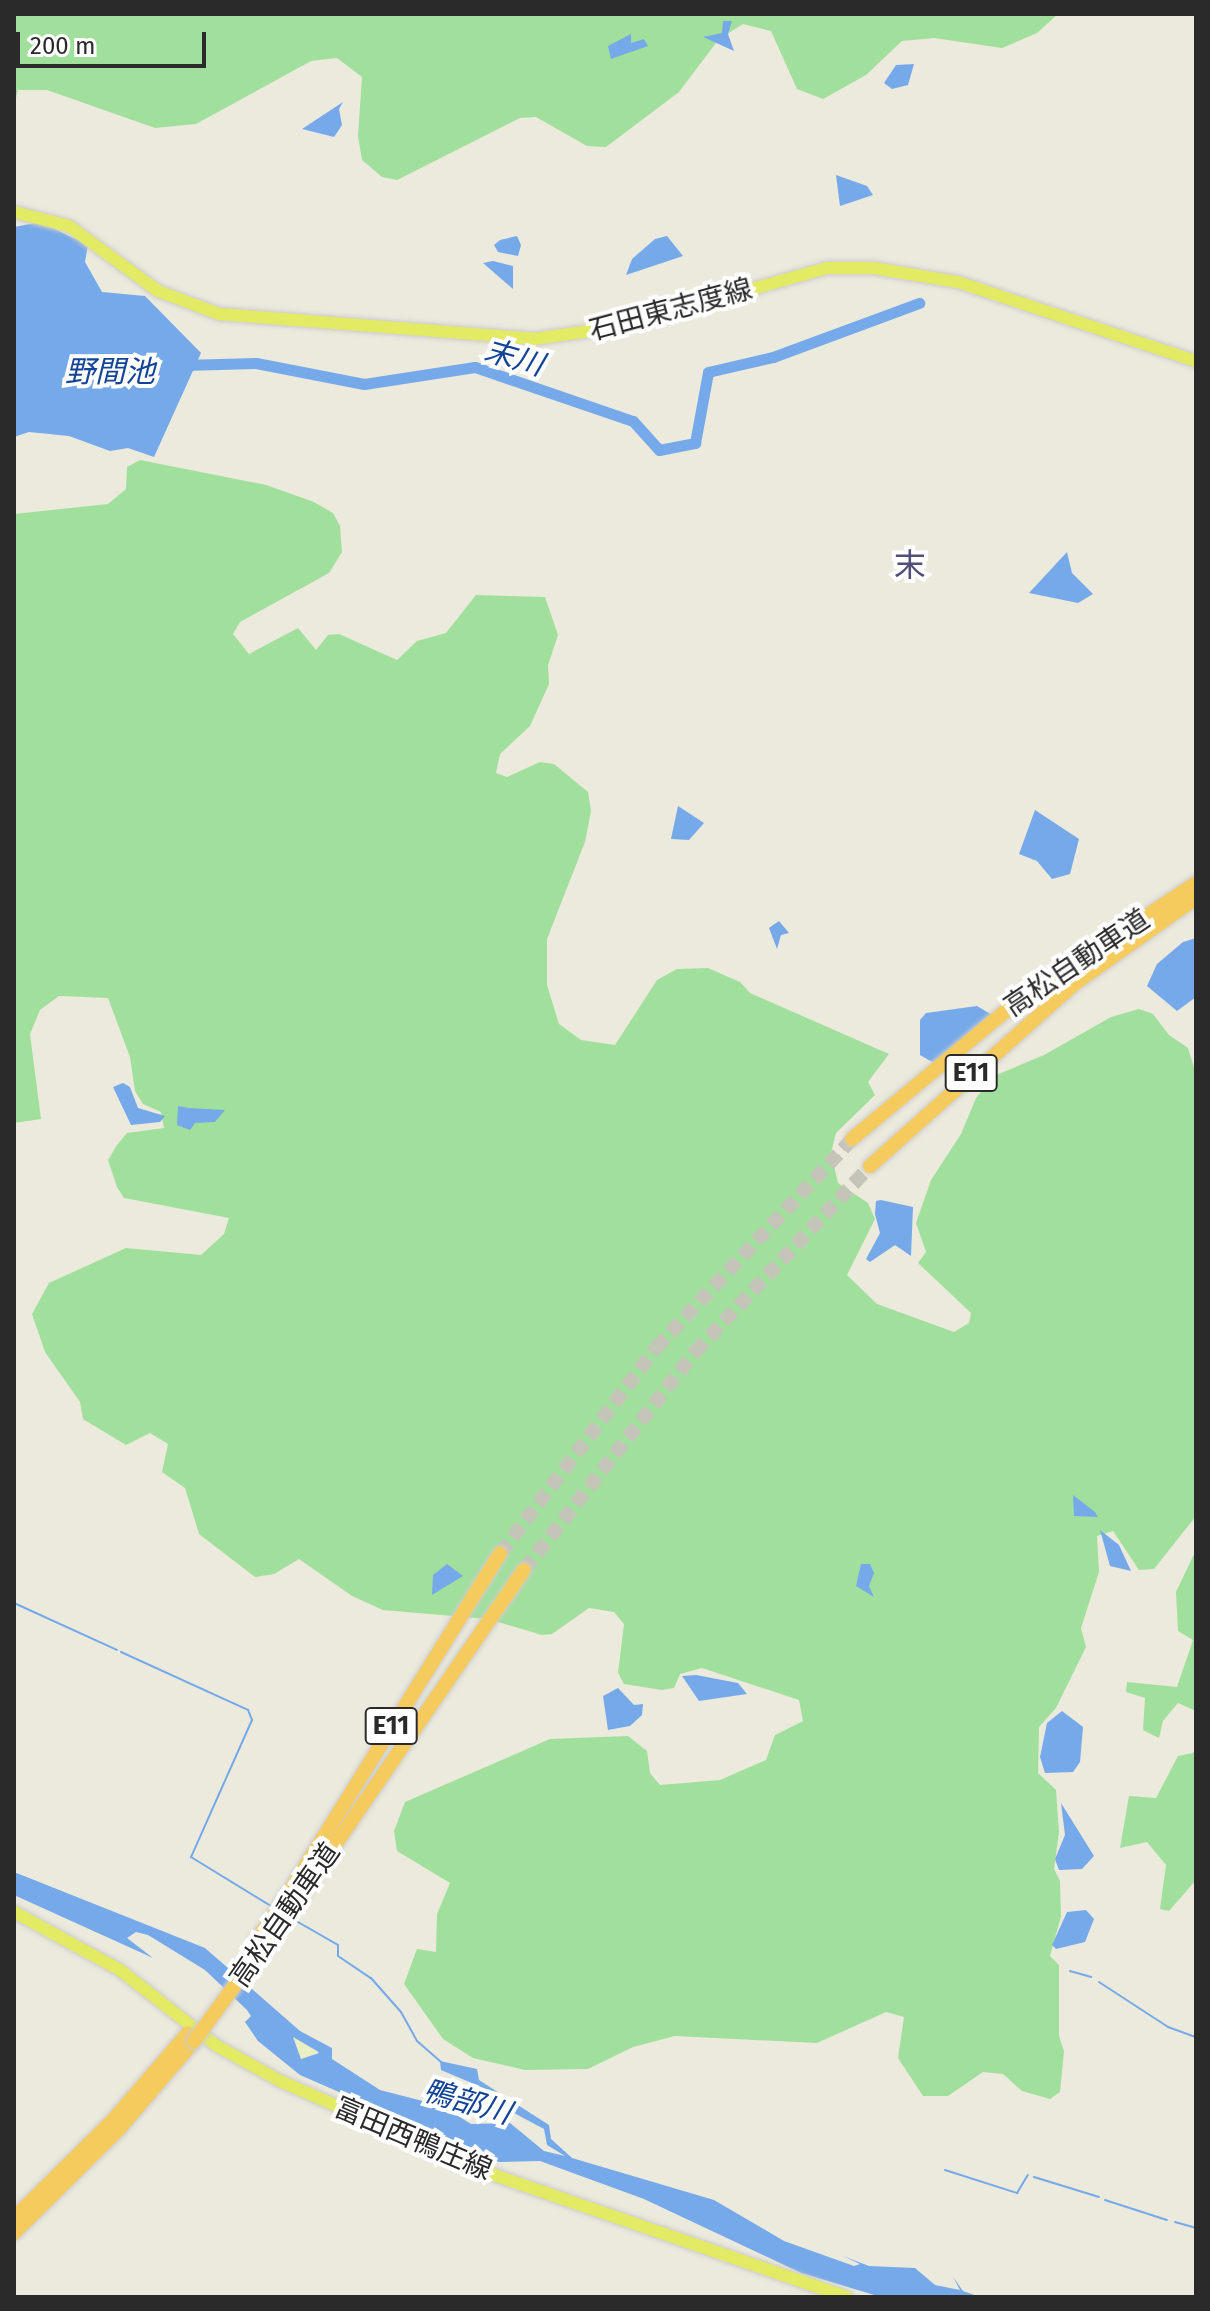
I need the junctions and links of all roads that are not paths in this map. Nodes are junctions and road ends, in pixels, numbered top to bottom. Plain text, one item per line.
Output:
1 (14, 212) edge
2 (1196, 361) edge
3 (1196, 883) edge
4 (1196, 898) edge
5 (852, 1139) tunnel mouth
6 (870, 1166) tunnel mouth
7 (500, 1554) tunnel mouth
8 (524, 1570) tunnel mouth
9 (290, 1901) junction
10 (14, 1912) edge
11 (191, 2037) junction
12 (14, 2218) edge
13 (14, 2233) edge
14 (847, 2297) edge

1 - 2 main road, 石田東志度線
3 - 5 highway, 高松自動車道 / E11
4 - 6 highway, 高松自動車道 / E11
7 - 9 highway, 高松自動車道 / E11
8 - 9 highway, 高松自動車道 / E11
9 - 11 highway, 高松自動車道 / E11, bridge
10 - 14 main road, 富田西鴨庄線
11 - 12 highway, 高松自動車道 / E11
11 - 13 highway, 高松自動車道 / E11

